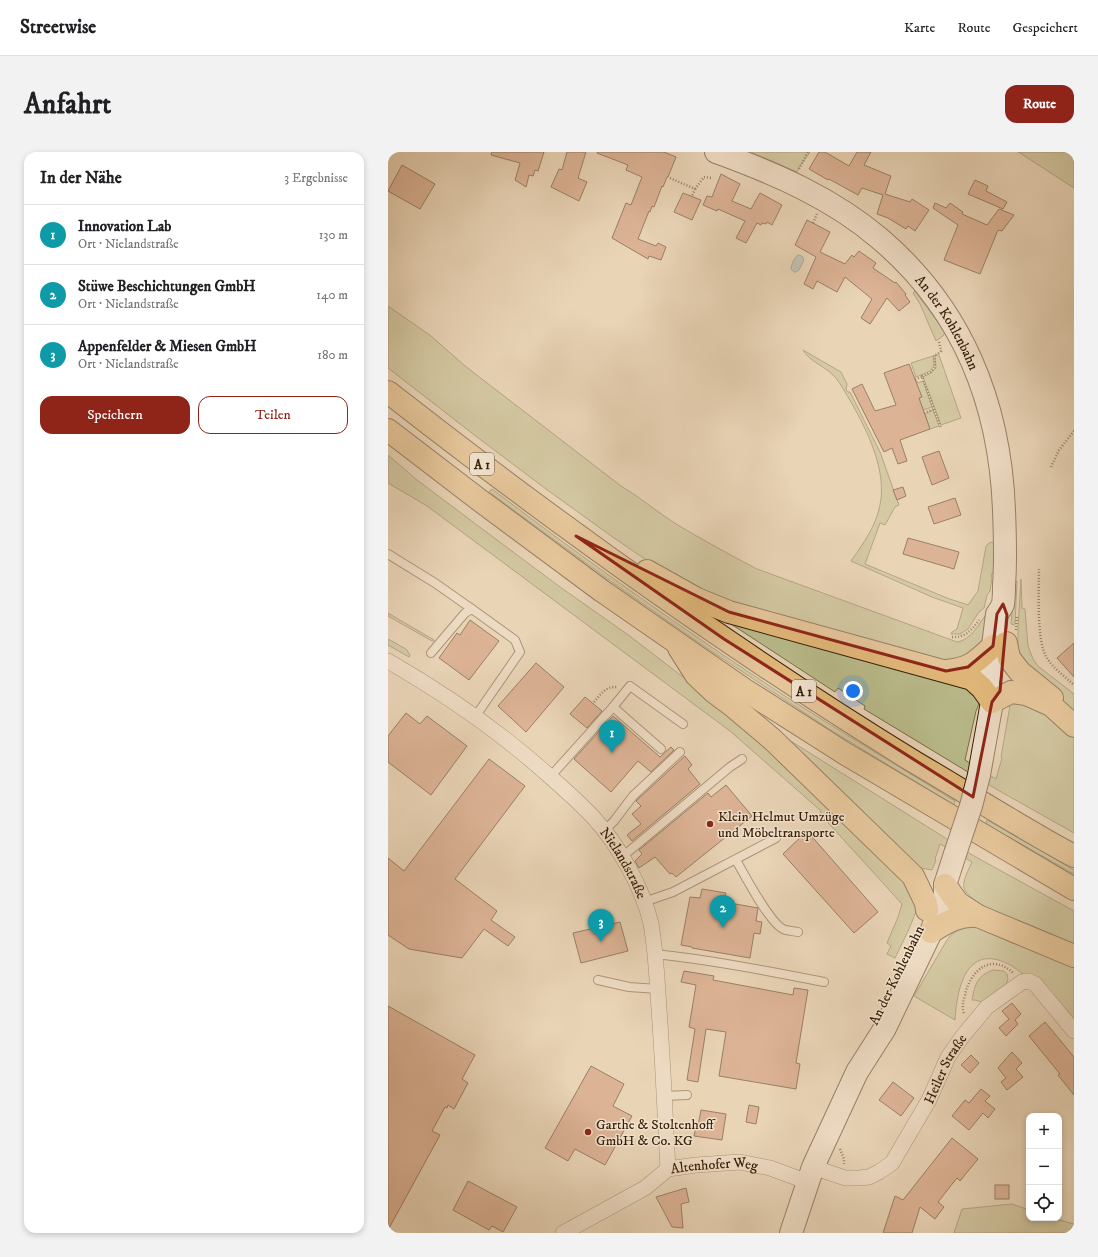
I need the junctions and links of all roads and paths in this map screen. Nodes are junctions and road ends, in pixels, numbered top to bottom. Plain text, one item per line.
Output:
1 (716, 152) edge
2 (670, 178) dead end
3 (710, 178) dead end
4 (695, 189) junction
5 (692, 196) dead end
6 (939, 342) dead end
7 (922, 376) junction
8 (915, 379) dead end
9 (388, 392) edge
10 (934, 409) junction
11 (924, 412) dead end
12 (941, 428) dead end
13 (388, 430) edge
14 (1074, 431) edge
15 (1051, 467) dead end
16 (576, 536) junction
17 (388, 554) edge
18 (1039, 569) dead end
19 (472, 609) junction
20 (676, 642) junction
21 (999, 644) junction
22 (431, 653) dead end
23 (388, 661) edge
24 (946, 671) junction
25 (1073, 684) dead end
26 (626, 690) junction
27 (594, 702) dead end
28 (992, 702) junction
29 (613, 707) junction
30 (475, 717) junction
31 (1074, 717) edge
32 (683, 724) dead end
33 (1074, 726) edge
34 (661, 749) dead end
35 (680, 752) dead end
36 (742, 759) dead end
37 (550, 777) junction
38 (604, 831) junction
39 (776, 838) dead end
40 (1074, 856) edge
41 (622, 857) junction
42 (736, 860) junction
43 (913, 876) junction
44 (946, 881) junction
45 (1074, 889) edge
46 (644, 902) junction
47 (927, 910) junction
48 (978, 916) junction
49 (798, 932) dead end
50 (931, 932) junction
51 (655, 954) junction
52 (1074, 956) edge
53 (598, 980) dead end
54 (824, 982) dead end
55 (1022, 982) junction
56 (658, 989) junction
57 (968, 1030) junction
58 (1074, 1031) edge
59 (857, 1072) junction
60 (664, 1096) junction
61 (687, 1096) dead end
62 (668, 1169) junction
63 (810, 1175) junction
64 (563, 1233) edge
65 (791, 1233) edge

1 - 21 main road, An der Kohlenbahn
2 - 4 path
3 - 4 path
4 - 5 path
6 - 7 path
7 - 8 path
7 - 10 path
9 - 16 highway, A 1
10 - 11 path
10 - 12 path
13 - 20 highway, A 1
14 - 15 path
16 - 24 highway
16 - 40 highway, A 1
17 - 19 lane
18 - 25 path
19 - 22 lane
19 - 30 lane
20 - 43 highway
20 - 45 highway, A 1
21 - 24 highway
21 - 28 main road, An der Kohlenbahn
21 - 31 highway
23 - 30 street, Nielandstraße
24 - 28 highway
26 - 27 path
26 - 29 lane
26 - 32 lane
28 - 33 highway
28 - 44 main road, An der Kohlenbahn, bridge
29 - 34 lane
29 - 37 lane
30 - 37 street, Nielandstraße
35 - 38 lane
36 - 41 lane
37 - 38 street, Nielandstraße
38 - 41 street, Nielandstraße
39 - 42 lane
41 - 46 street, Nielandstraße
42 - 46 lane
42 - 49 lane
43 - 44 highway
43 - 47 highway
44 - 47 main road, An der Kohlenbahn
44 - 48 highway
44 - 50 main road, An der Kohlenbahn
46 - 51 street, Nielandstraße
47 - 59 main road, An der Kohlenbahn
48 - 50 highway
48 - 52 highway
50 - 59 main road, An der Kohlenbahn
51 - 54 lane
51 - 56 street, Nielandstraße
53 - 56 lane
55 - 57 street, Heiler Straße
55 - 57 path
55 - 58 street
56 - 60 street, Nielandstraße
57 - 63 street, Heiler Straße
59 - 63 main road, An der Kohlenbahn
60 - 61 lane
60 - 62 street, Nielandstraße
62 - 63 street, Altenhofer Weg
62 - 64 street, Altenhofer Weg
63 - 65 main road, An der Kohlenbahn

